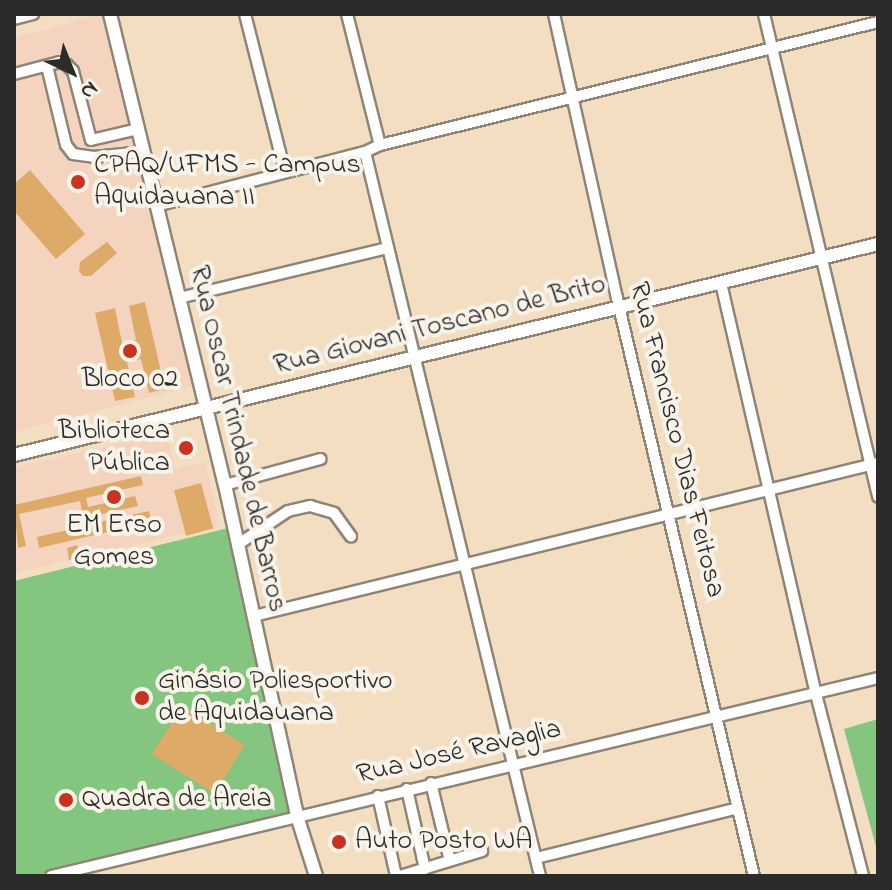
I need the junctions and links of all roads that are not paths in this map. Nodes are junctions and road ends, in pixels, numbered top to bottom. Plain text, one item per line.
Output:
1 (33, 14) edge
2 (110, 14) edge
3 (245, 14) edge
4 (347, 14) edge
5 (554, 14) edge
6 (764, 14) edge
7 (14, 19) edge
8 (878, 22) edge
9 (772, 48) junction
10 (47, 66) junction
11 (14, 74) edge
12 (572, 97) junction
13 (138, 129) junction
14 (91, 140) junction
15 (380, 145) junction
16 (142, 152) junction
17 (365, 152) junction
18 (94, 157) junction
19 (285, 172) junction
20 (156, 206) junction
21 (878, 244) edge
22 (388, 248) junction
23 (821, 258) junction
24 (721, 283) junction
25 (179, 298) junction
26 (619, 307) junction
27 (414, 356) junction
28 (206, 408) junction
29 (14, 455) edge
30 (321, 459) dead end
31 (874, 464) edge
32 (225, 485) junction
33 (768, 491) junction
34 (878, 497) edge
35 (671, 516) junction
36 (351, 536) dead end
37 (237, 545) junction
38 (465, 565) junction
39 (254, 616) junction
40 (878, 678) edge
41 (816, 694) junction
42 (718, 718) junction
43 (513, 764) junction
44 (431, 783) junction
45 (407, 789) junction
46 (378, 796) junction
47 (738, 808) junction
48 (297, 816) junction
49 (482, 851) dead end
50 (536, 858) junction
51 (450, 861) junction
52 (101, 864) junction
53 (425, 869) junction
54 (51, 876) edge
55 (104, 876) edge
56 (316, 876) edge
57 (398, 876) edge
58 (540, 876) edge
59 (754, 876) edge
60 (863, 876) edge

1 - 7 street
2 - 13 main road, Rua Oscar Trindade de Barros
3 - 19 street
4 - 15 street
5 - 12 street, Rua Francisco Dias Feitosa
6 - 9 street
8 - 9 street
9 - 12 street
9 - 23 street
10 - 11 street
10 - 14 street
10 - 18 street
12 - 15 street
12 - 26 street, Rua Francisco Dias Feitosa
13 - 14 street
13 - 16 main road, Rua Oscar Trindade de Barros
14 - 18 street
15 - 17 street
16 - 18 street
16 - 20 main road, Rua Oscar Trindade de Barros
17 - 19 street
17 - 22 street
19 - 20 street
20 - 25 main road, Rua Oscar Trindade de Barros
21 - 23 main road, Rua Giovani Toscano de Brito
22 - 25 street
22 - 27 street
23 - 24 main road, Rua Giovani Toscano de Brito
23 - 31 street
24 - 26 main road, Rua Giovani Toscano de Brito
24 - 33 street
25 - 28 main road, Rua Oscar Trindade de Barros
26 - 27 main road, Rua Giovani Toscano de Brito
26 - 35 street, Rua Francisco Dias Feitosa
27 - 28 main road, Rua Giovani Toscano de Brito
27 - 38 street
28 - 29 main road, Rua Giovani Toscano de Brito
28 - 32 main road, Rua Oscar Trindade de Barros
30 - 32 street
31 - 33 street
31 - 34 street
32 - 37 main road, Rua Oscar Trindade de Barros
33 - 35 street
33 - 41 street
35 - 38 street
35 - 42 street, Rua Francisco Dias Feitosa
36 - 37 street
37 - 39 main road, Rua Oscar Trindade de Barros
38 - 39 street
38 - 43 street
39 - 48 main road, Rua Oscar Trindade de Barros
40 - 41 street, Rua José Ravaglia
41 - 42 street, Rua José Ravaglia
41 - 60 street
42 - 43 street, Rua José Ravaglia
42 - 47 street, Rua Francisco Dias Feitosa
43 - 44 street, Rua José Ravaglia
43 - 50 street
44 - 45 street, Rua José Ravaglia
44 - 51 street
45 - 46 street, Rua José Ravaglia
45 - 53 street
46 - 48 street, Rua José Ravaglia
46 - 57 street
47 - 50 street
47 - 59 street, Rua Francisco Dias Feitosa
48 - 52 street, Rua José Ravaglia
48 - 56 main road, Rua Oscar Trindade de Barros
49 - 51 street
50 - 58 street
51 - 53 street
52 - 54 street, Rua José Ravaglia
52 - 55 street
53 - 57 street

